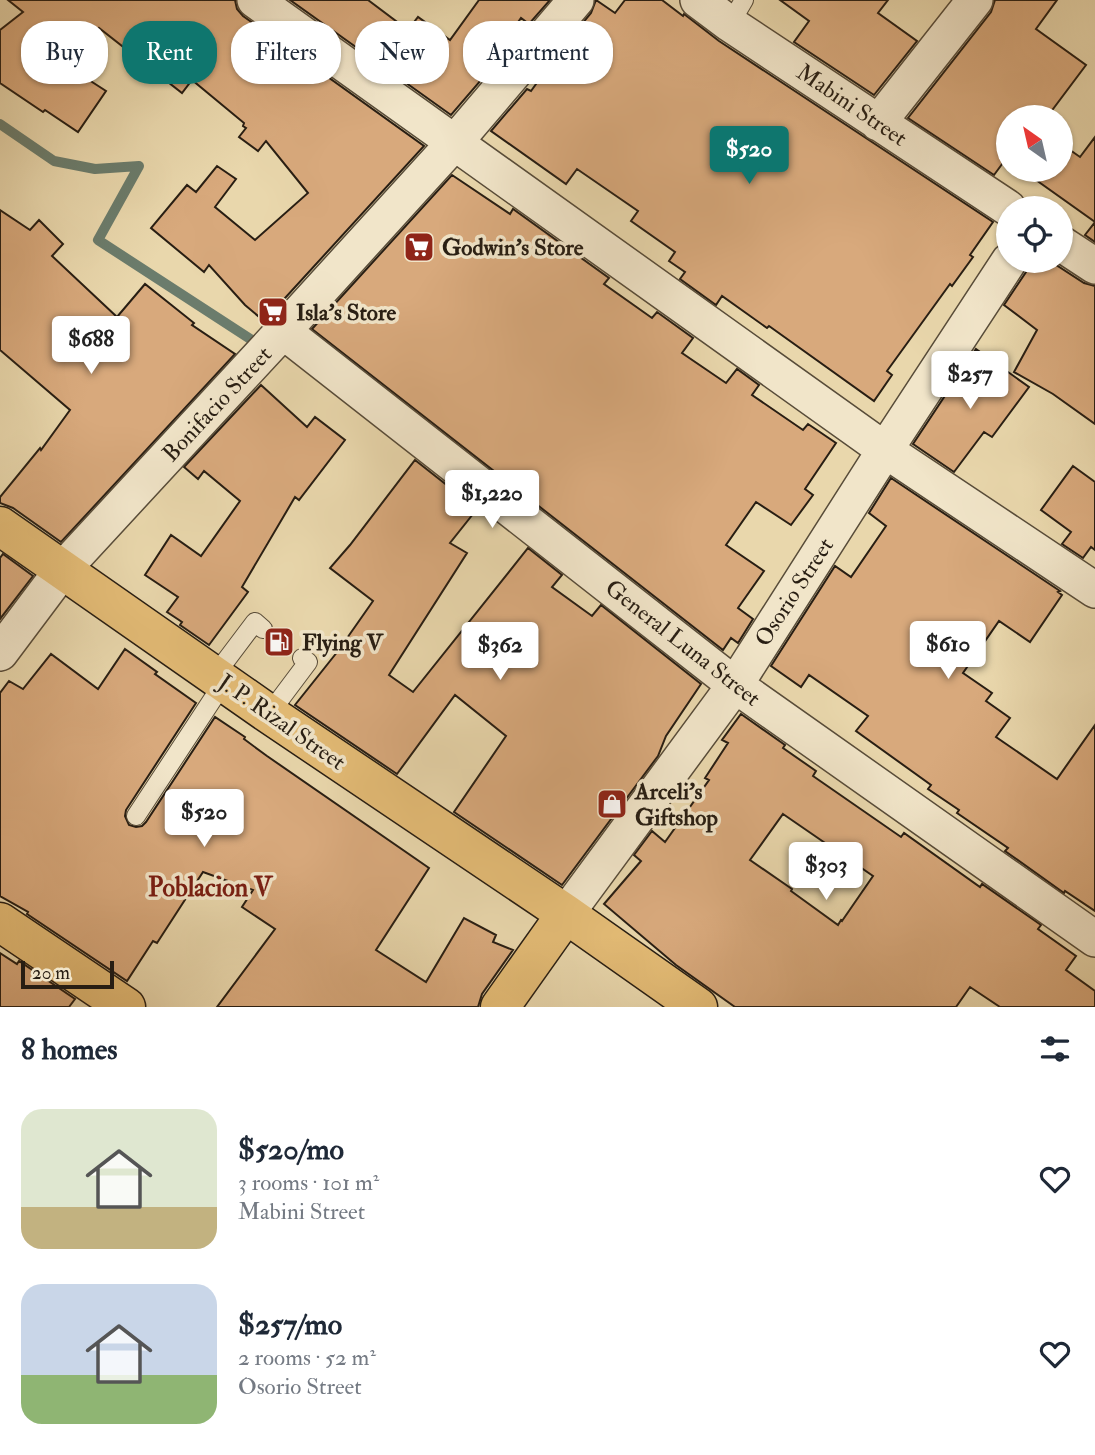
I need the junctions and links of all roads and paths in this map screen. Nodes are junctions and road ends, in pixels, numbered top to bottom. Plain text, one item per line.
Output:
1 (255, 0) edge
2 (576, 0) edge
3 (698, 0) edge
4 (975, 0) edge
5 (737, 12) edge
6 (878, 122) junction
7 (454, 142) junction
8 (996, 200) edge
9 (1073, 252) edge
10 (1095, 266) edge
11 (1001, 273) edge
12 (283, 331) junction
13 (885, 450) junction
14 (0, 526) edge
15 (63, 569) junction
16 (1095, 590) edge
17 (263, 629) dead end
18 (0, 653) edge
19 (302, 658) dead end
20 (220, 678) junction
21 (735, 685) junction
22 (269, 714) junction
23 (136, 816) dead end
24 (566, 914) junction
25 (0, 922) edge
26 (1095, 939) edge
27 (126, 1007) edge
28 (500, 1007) edge
29 (698, 1007) edge

1 - 7 street
2 - 7 street, Bonifacio Street
3 - 5 street, Mabini Street
4 - 6 street
5 - 6 street, Mabini Street
6 - 8 street, Mabini Street
7 - 12 street, Bonifacio Street
7 - 13 street
9 - 10 street
11 - 13 street, Osorio Street
12 - 15 street, Bonifacio Street
12 - 21 street, General Luna Street
13 - 16 street
13 - 21 street, Osorio Street
14 - 15 main road, J. P. Rizal Street
15 - 18 street, Bonifacio Street
15 - 20 main road, J. P. Rizal Street
17 - 20 lane
19 - 22 lane
20 - 22 main road, J. P. Rizal Street
20 - 23 lane
21 - 24 street, Osorio Street
21 - 26 street, General Luna Street
22 - 24 main road, J. P. Rizal Street
24 - 28 main road
24 - 29 main road, J. P. Rizal Street
25 - 27 main road

